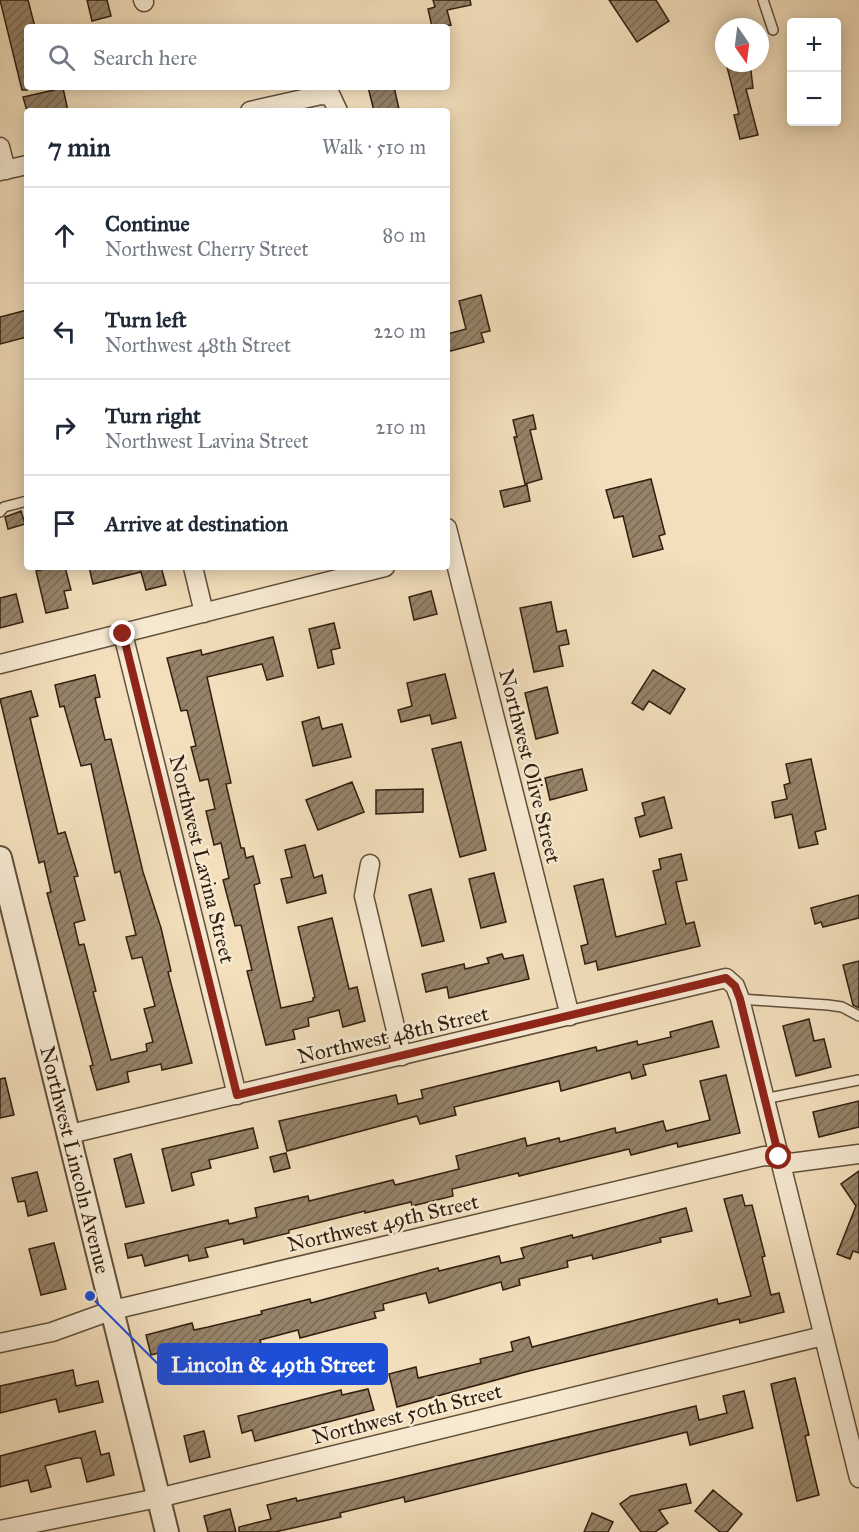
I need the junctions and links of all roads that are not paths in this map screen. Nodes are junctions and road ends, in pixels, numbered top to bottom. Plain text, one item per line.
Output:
1 (763, 0) edge
2 (773, 30) dead end
3 (334, 104) edge
4 (263, 108) edge
5 (0, 147) edge
6 (24, 166) edge
7 (3, 170) edge
8 (24, 502) edge
9 (0, 512) edge
10 (450, 550) edge
11 (194, 570) edge
12 (373, 570) edge
13 (204, 613) junction
14 (123, 634) junction
15 (0, 664) edge
16 (370, 864) dead end
17 (2, 870) edge
18 (740, 999) junction
19 (570, 1016) junction
20 (859, 1016) edge
21 (402, 1056) junction
22 (859, 1080) edge
23 (237, 1095) junction
24 (764, 1099) junction
25 (69, 1134) junction
26 (859, 1154) edge
27 (779, 1157) junction
28 (113, 1310) junction
29 (823, 1336) junction
30 (0, 1343) edge
31 (859, 1478) edge
32 (158, 1498) junction
33 (0, 1530) edge
34 (167, 1532) edge

1 - 2 lane
3 - 4 street
5 - 7 street
6 - 7 street
8 - 9 lane
10 - 19 street, Northwest Olive Street
11 - 13 street
12 - 13 street
13 - 14 street
14 - 15 street
14 - 23 street, Northwest Lavina Street
16 - 21 street
17 - 25 street, Northwest Lincoln Avenue
18 - 19 street, Northwest 48th Street
18 - 20 lane
18 - 24 street
19 - 21 street, Northwest 48th Street
21 - 23 street, Northwest 48th Street
22 - 24 lane
23 - 25 street, Northwest 48th Street
24 - 27 street
25 - 28 street, Northwest Lincoln Avenue
26 - 27 street, Northwest 49th Street
27 - 28 street, Northwest 49th Street
27 - 29 street
28 - 30 street, Northwest 49th Street
28 - 32 street, Northwest Lincoln Avenue
29 - 31 street
29 - 32 street, Northwest 50th Street
32 - 33 street, Northwest 50th Street
32 - 34 street, Northwest Lincoln Avenue

